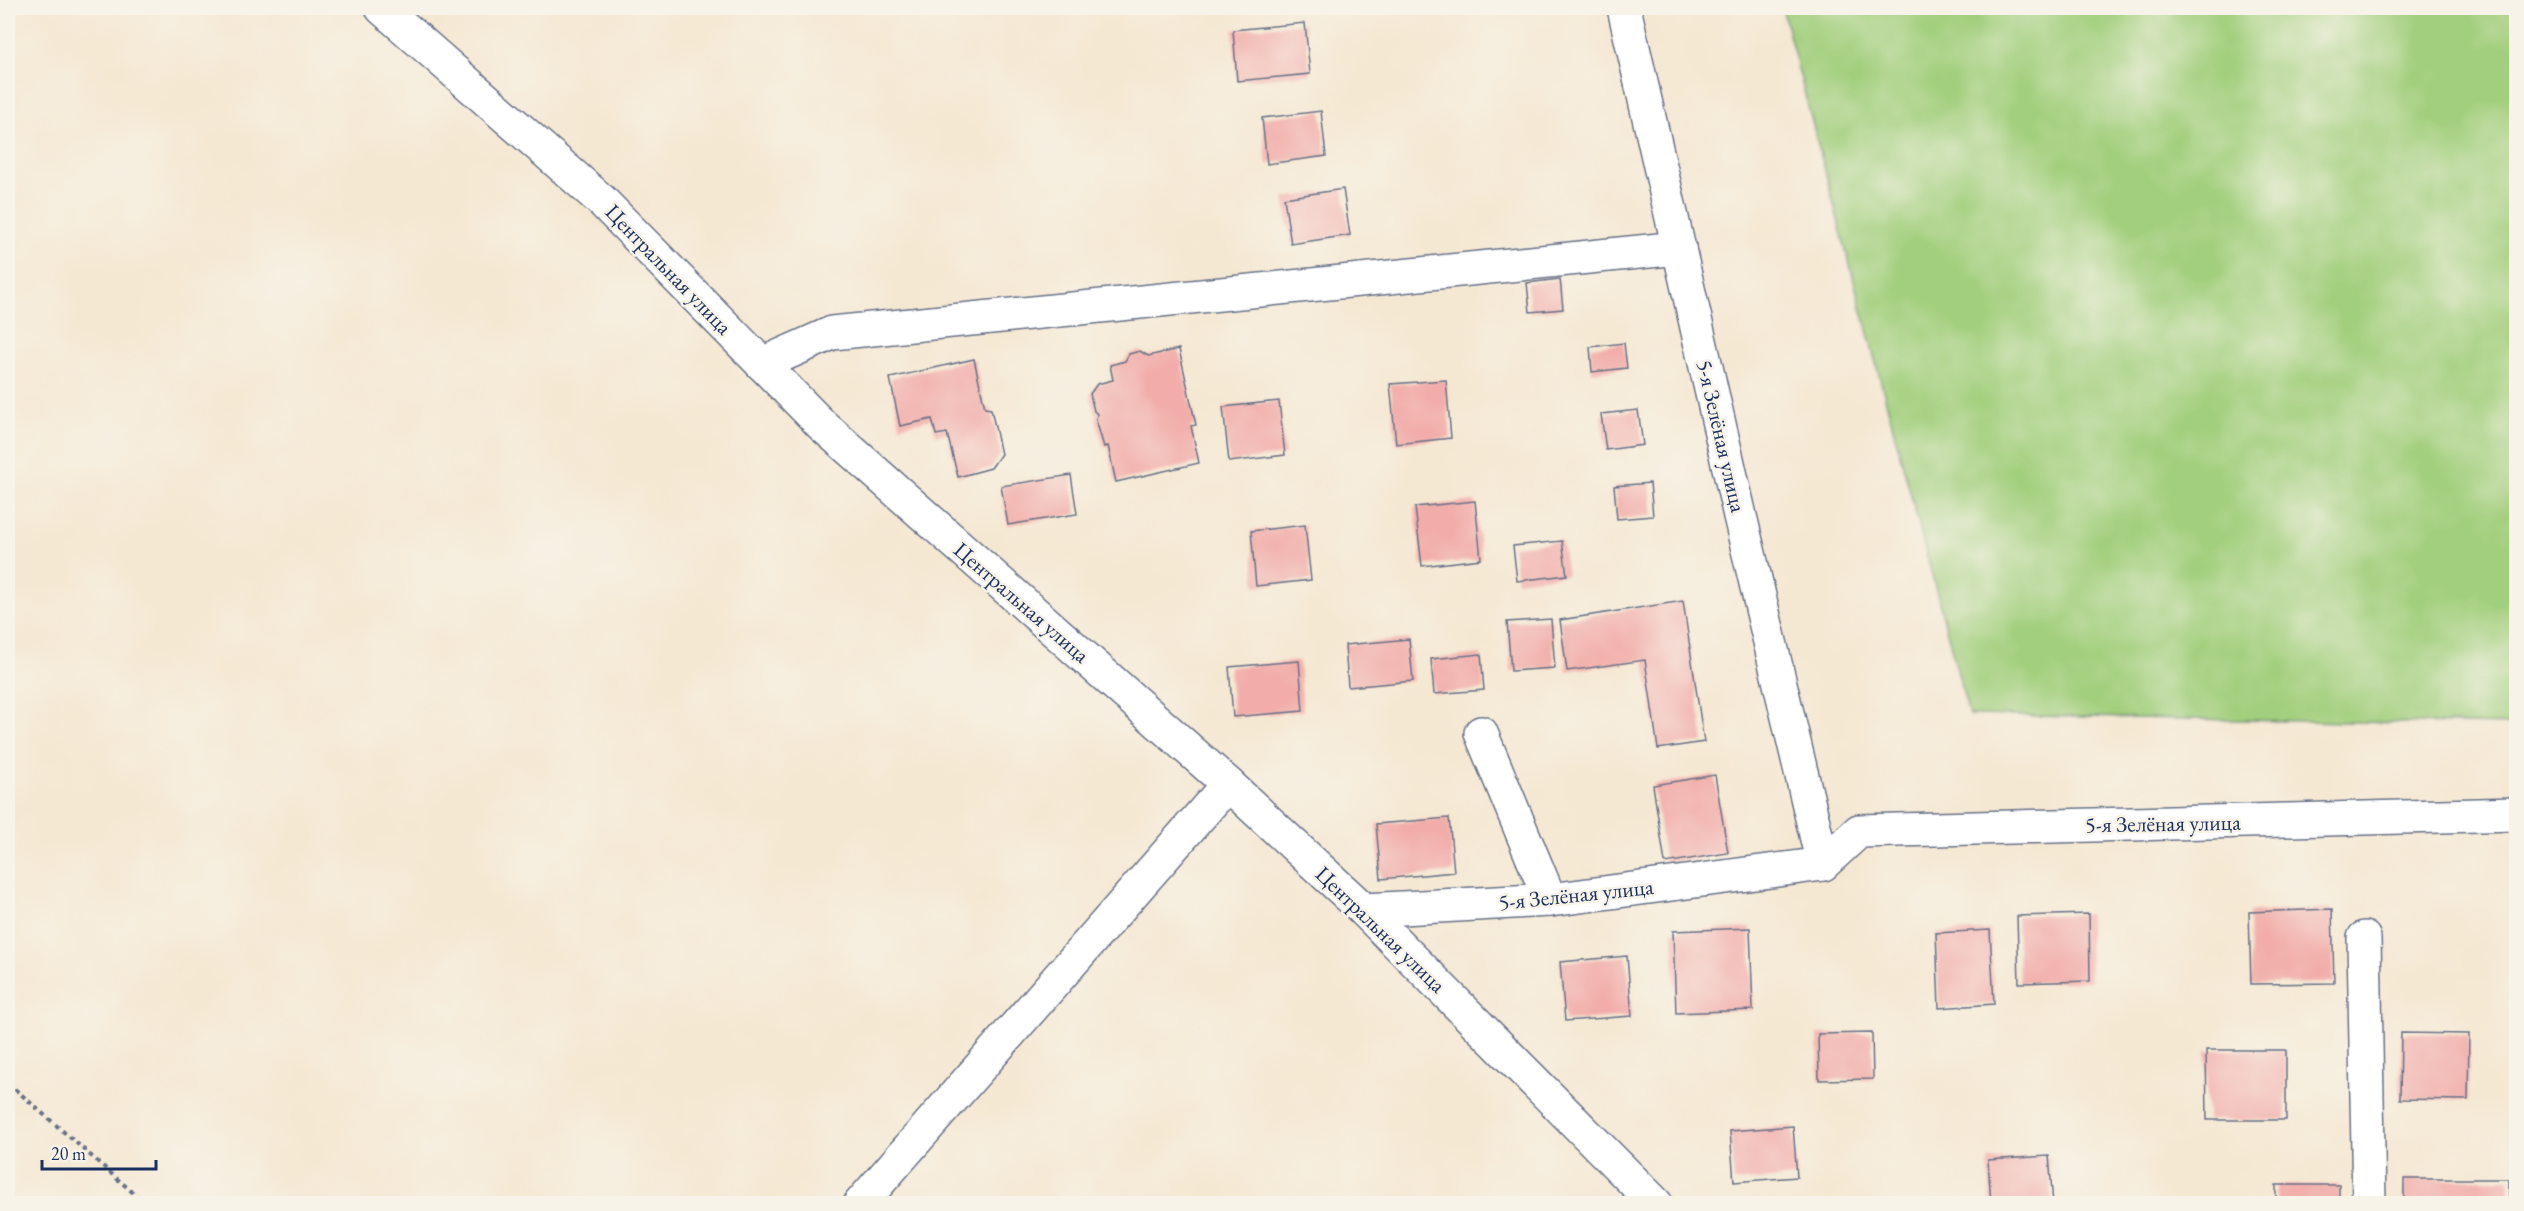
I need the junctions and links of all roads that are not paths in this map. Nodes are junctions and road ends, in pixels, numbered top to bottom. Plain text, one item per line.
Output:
1 (382, 8) edge
2 (1624, 8) edge
3 (1679, 248) junction
4 (762, 364) junction
5 (1481, 733) dead end
6 (1228, 784) junction
7 (2517, 814) edge
8 (1822, 864) junction
9 (1550, 900) junction
10 (1364, 910) junction
11 (2364, 938) dead end
12 (860, 1203) edge
13 (1656, 1203) edge
14 (2369, 1203) edge

1 - 4 street, Центральная улица
2 - 3 street, 5-я Зелёная улица
3 - 4 street
3 - 8 street, 5-я Зелёная улица
4 - 6 street, Центральная улица
5 - 9 street
6 - 10 street, Центральная улица
6 - 12 street
7 - 8 street, 5-я Зелёная улица
8 - 9 street, 5-я Зелёная улица
9 - 10 street, 5-я Зелёная улица
10 - 13 street, Центральная улица
11 - 14 street

